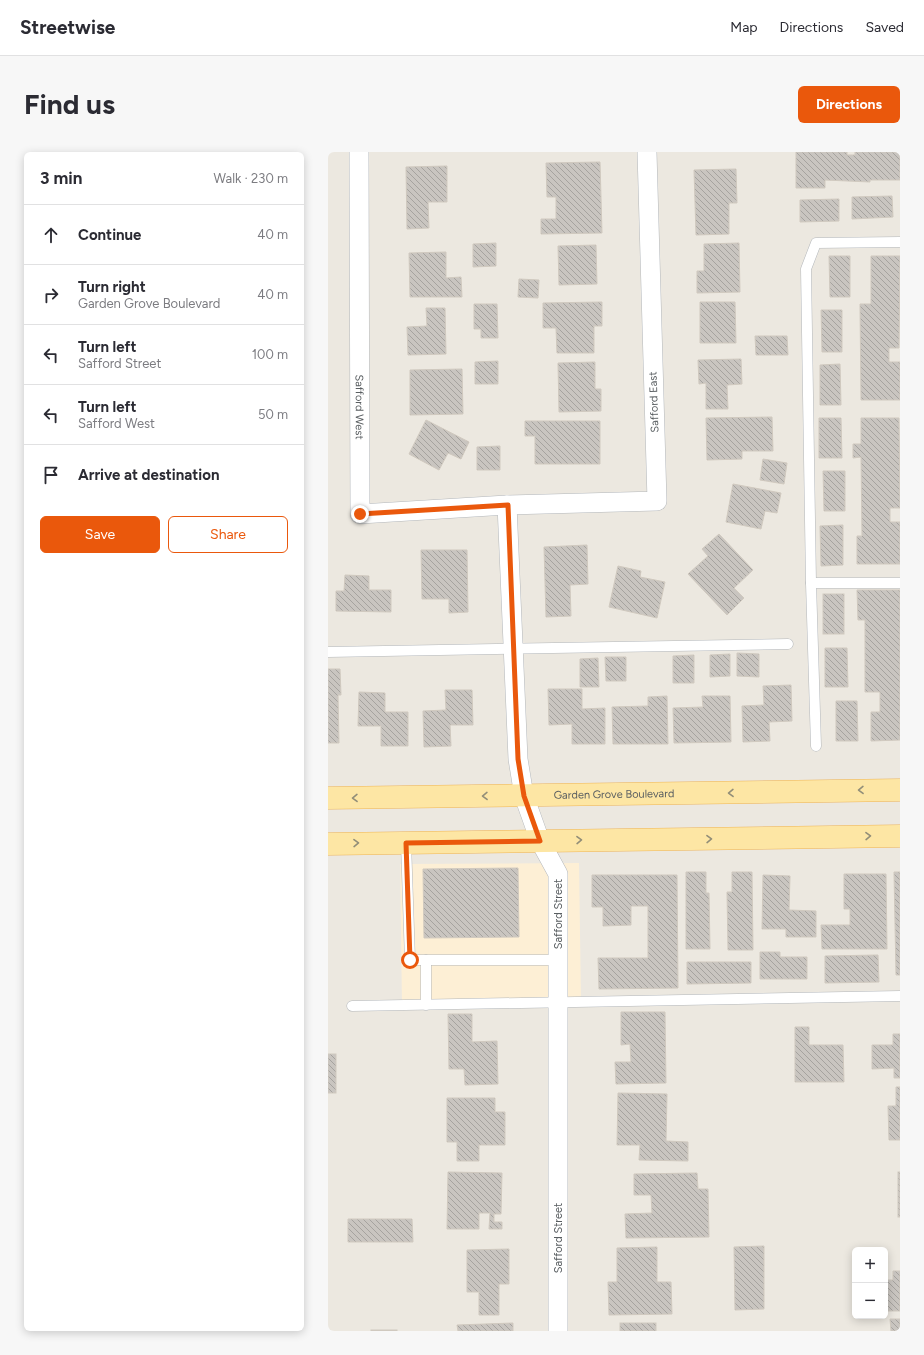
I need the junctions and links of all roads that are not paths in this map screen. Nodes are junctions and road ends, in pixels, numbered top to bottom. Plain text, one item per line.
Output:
1 (359, 152) edge
2 (646, 152) edge
3 (900, 242) edge
4 (508, 505) junction
5 (811, 583) junction
6 (900, 583) edge
7 (788, 644) dead end
8 (514, 650) junction
9 (328, 652) edge
10 (816, 746) dead end
11 (900, 790) edge
12 (524, 796) junction
13 (328, 798) edge
14 (900, 836) edge
15 (540, 841) junction
16 (406, 843) junction
17 (328, 844) edge
18 (426, 960) junction
19 (558, 960) junction
20 (900, 996) edge
21 (558, 1003) junction
22 (426, 1005) junction
23 (352, 1006) dead end
24 (558, 1331) edge

1 - 4 street, Safford West
2 - 4 street, Safford East
3 - 5 lane
4 - 8 street, Safford Street
5 - 6 lane
5 - 10 lane
7 - 8 lane
8 - 9 lane
8 - 12 street, Safford Street
11 -> 12 main road, Garden Grove Boulevard
12 -> 13 main road, Garden Grove Boulevard
12 - 15 street, Safford Street
15 -> 14 main road
15 - 16 main road
15 - 19 street, Safford Street
17 -> 16 main road
16 - 18 lane
18 - 19 lane
18 - 22 lane
19 - 21 street, Safford Street
20 - 21 lane
21 - 22 lane
21 - 24 street, Safford Street
22 - 23 lane

